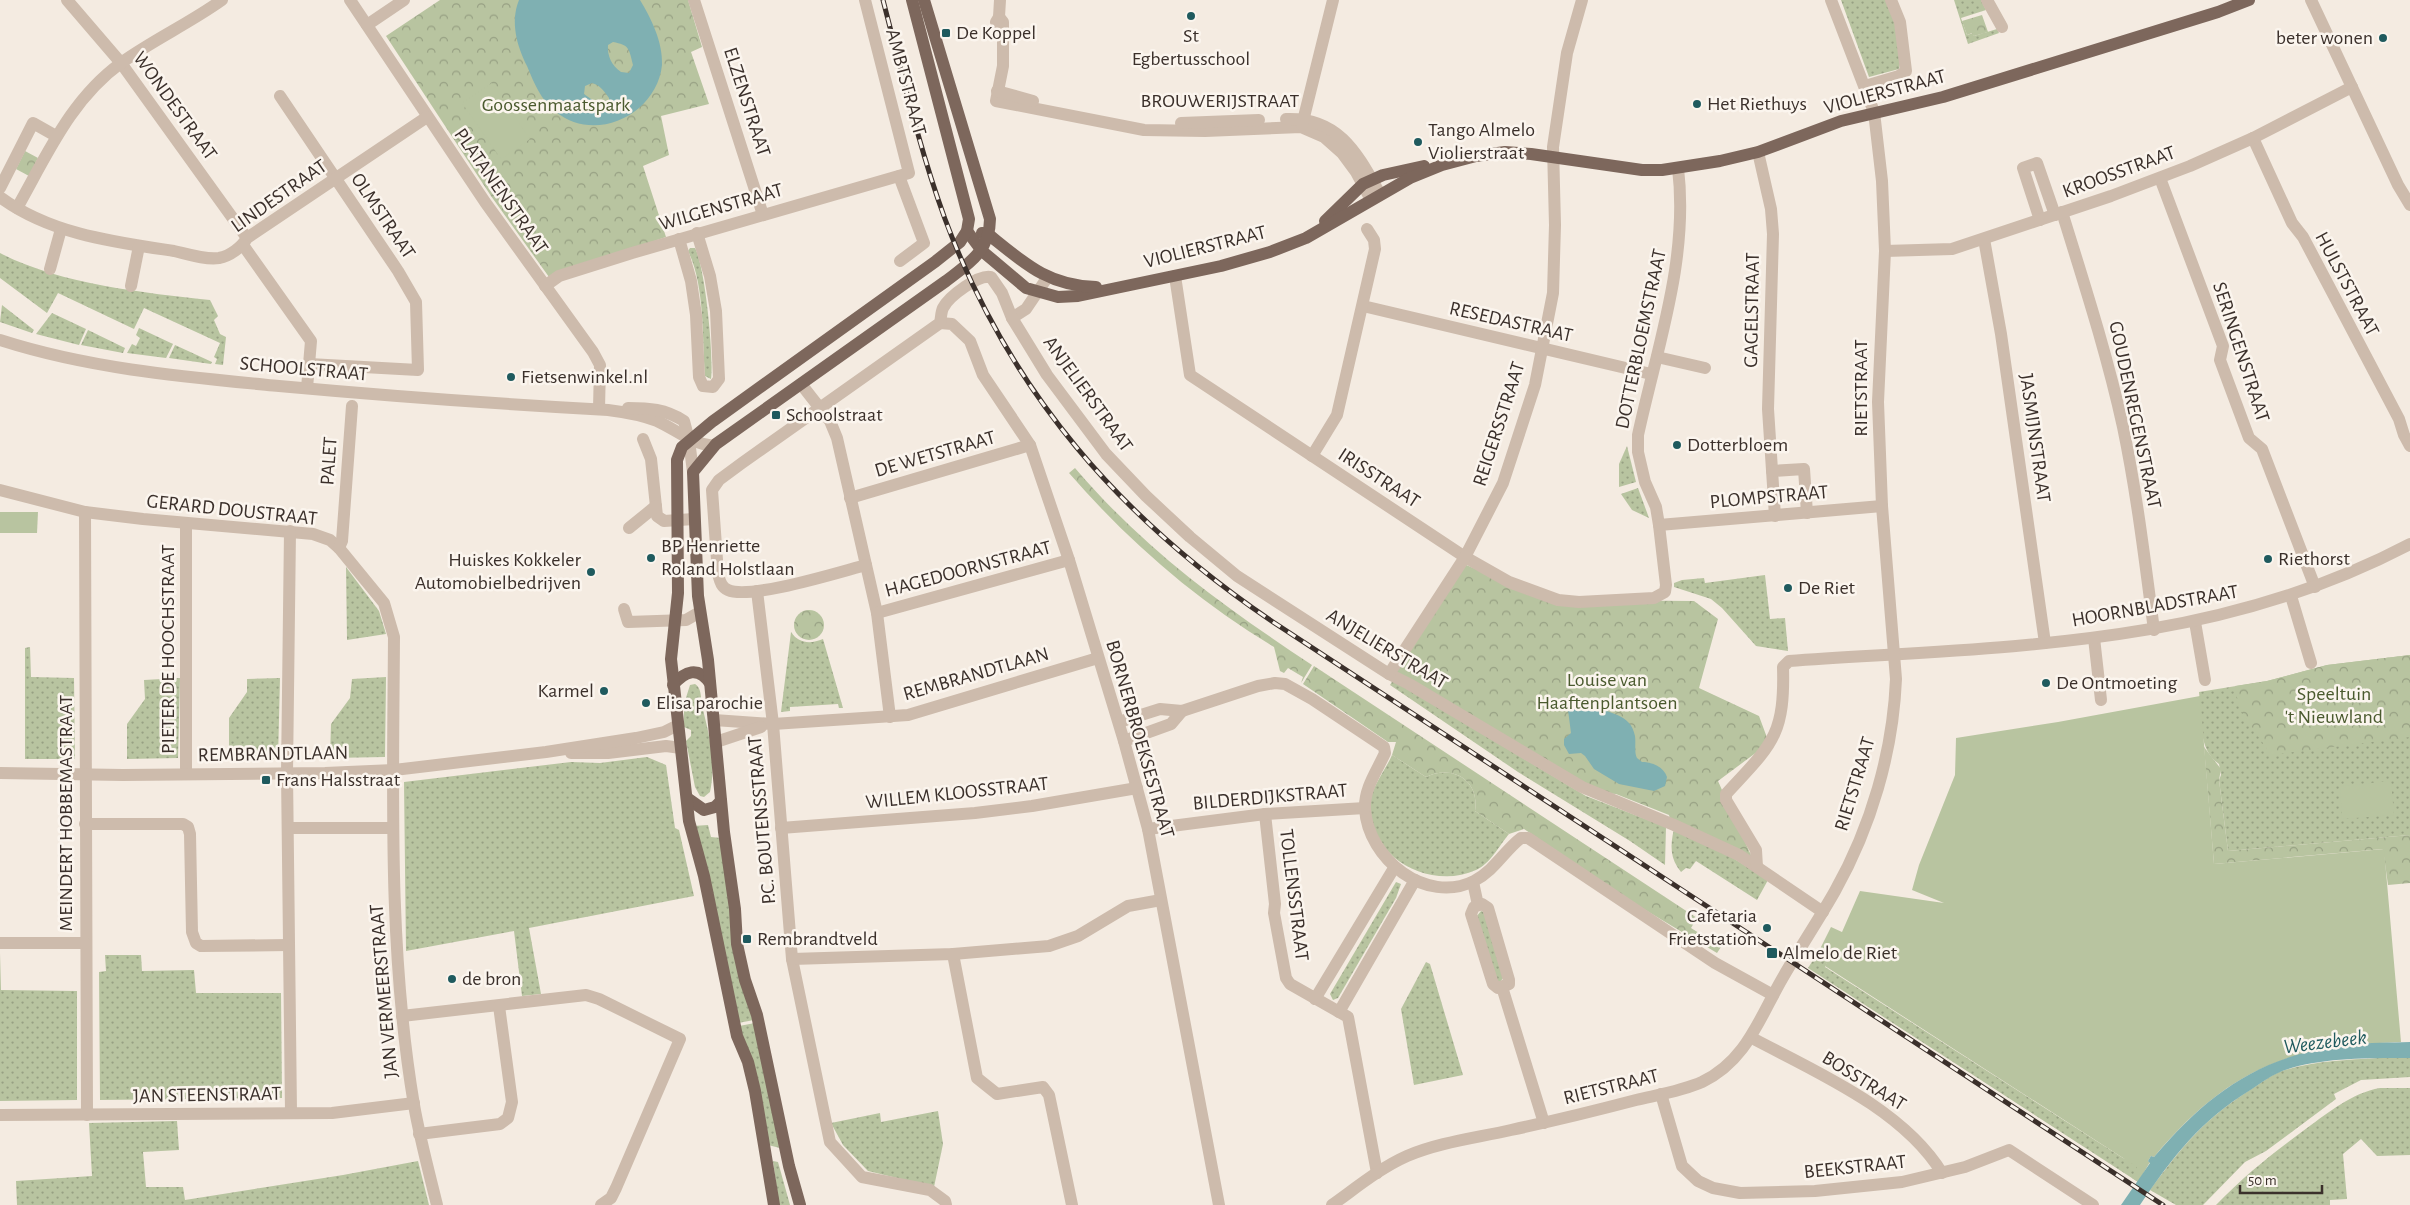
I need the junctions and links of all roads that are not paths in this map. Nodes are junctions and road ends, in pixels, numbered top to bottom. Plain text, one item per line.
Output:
1 (68, 0) edge
2 (222, 0) edge
3 (350, 0) edge
4 (404, 0) edge
5 (694, 0) edge
6 (865, 0) edge
7 (912, 0) edge
8 (924, 0) edge
9 (1000, 0) edge
10 (1332, 0) edge
11 (1582, 0) edge
12 (1831, 0) edge
13 (1891, 0) edge
14 (1987, 0) edge
15 (2249, 0) edge
16 (2311, 0) edge
17 (368, 25) junction
18 (2002, 27) dead end
19 (120, 63) junction
20 (1865, 86) junction
21 (2352, 87) junction
22 (280, 96) dead end
23 (1874, 112) junction
24 (427, 117) junction
25 (1302, 123) junction
26 (56, 136) junction
27 (2253, 138) junction
28 (1758, 152) junction
29 (1554, 157) junction
30 (1465, 158) junction
31 (1678, 168) junction
32 (904, 174) junction
33 (335, 178) junction
34 (2160, 178) junction
35 (1367, 182) junction
36 (0, 188) edge
37 (0, 197) edge
38 (1375, 197) junction
39 (2410, 205) edge
40 (18, 208) junction
41 (2058, 213) junction
42 (763, 215) junction
43 (2040, 220) junction
44 (61, 229) junction
45 (1367, 230) dead end
46 (697, 233) junction
47 (988, 234) junction
48 (963, 236) junction
49 (1306, 238) junction
50 (679, 239) junction
51 (1984, 239) junction
52 (245, 242) junction
53 (139, 246) junction
54 (982, 250) junction
55 (1885, 251) junction
56 (900, 261) dead end
57 (50, 269) dead end
58 (1175, 276) junction
59 (1047, 278) junction
60 (131, 286) dead end
61 (545, 286) junction
62 (1112, 288) junction
63 (1037, 292) junction
64 (1362, 306) junction
65 (1012, 318) junction
66 (940, 323) junction
67 (0, 340) edge
68 (1542, 349) junction
69 (1657, 357) junction
70 (309, 364) junction
71 (1705, 368) dead end
72 (418, 370) joint
73 (1651, 374) junction
74 (802, 384) junction
75 (308, 388) junction
76 (352, 406) dead end
77 (820, 407) junction
78 (603, 409) junction
79 (642, 439) dead end
80 (689, 440) junction
81 (1030, 445) junction
82 (714, 446) junction
83 (2410, 446) edge
84 (1312, 456) junction
85 (1772, 471) junction
86 (692, 472) junction
87 (0, 490) edge
88 (850, 498) junction
89 (656, 506) junction
90 (1882, 506) junction
91 (85, 512) junction
92 (1807, 513) junction
93 (1775, 516) junction
94 (694, 519) junction
95 (676, 520) junction
96 (186, 523) junction
97 (1659, 525) junction
98 (629, 528) dead end
99 (290, 531) junction
100 (2410, 544) edge
101 (340, 548) junction
102 (1465, 557) junction
103 (1069, 560) junction
104 (866, 565) junction
105 (2315, 587) junction
106 (757, 592) junction
107 (2291, 596) junction
108 (1654, 598) joint
109 (624, 609) dead end
110 (700, 612) junction
111 (877, 613) junction
112 (676, 621) junction
113 (2194, 622) junction
114 (2154, 630) junction
115 (2094, 638) junction
116 (2045, 643) junction
117 (1894, 654) junction
118 (1098, 658) junction
119 (2311, 663) dead end
120 (1389, 674) junction
121 (2205, 680) dead end
122 (710, 683) junction
123 (673, 685) junction
124 (2101, 700) dead end
125 (1182, 711) junction
126 (890, 717) junction
127 (714, 720) junction
128 (1119, 722) junction
129 (772, 724) junction
130 (678, 725) junction
131 (1124, 741) junction
132 (716, 742) junction
133 (681, 748) junction
134 (546, 752) junction
135 (394, 770) junction
136 (0, 773) edge
137 (287, 773) junction
138 (186, 774) junction
139 (84, 775) junction
140 (1137, 788) junction
141 (687, 798) junction
142 (721, 801) junction
143 (1365, 808) junction
144 (1265, 814) junction
145 (85, 824) junction
146 (288, 828) junction
147 (393, 828) junction
148 (781, 828) junction
149 (1148, 829) junction
150 (1757, 866) junction
151 (1394, 868) junction
152 (1415, 880) junction
153 (1473, 882) junction
154 (1160, 900) junction
155 (1822, 912) junction
156 (0, 943) edge
157 (85, 943) junction
158 (290, 945) junction
159 (953, 954) junction
160 (792, 958) junction
161 (1773, 995) junction
162 (1315, 999) junction
163 (499, 1006) junction
164 (1339, 1012) junction
165 (402, 1016) junction
166 (1752, 1038) junction
167 (1661, 1094) junction
168 (414, 1103) junction
169 (291, 1112) junction
170 (0, 1115) edge
171 (87, 1115) junction
172 (1544, 1123) junction
173 (419, 1134) junction
174 (1377, 1173) junction
175 (1942, 1173) junction
176 (437, 1205) edge
177 (601, 1205) edge
178 (774, 1205) edge
179 (800, 1205) edge
180 (946, 1205) edge
181 (1072, 1205) edge
182 (1219, 1205) edge
183 (1332, 1205) edge
184 (2093, 1205) edge

1 - 19 street, WONDESTRAAT
2 - 19 street
3 - 17 street, PLATANENSTRAAT
4 - 17 street
5 - 42 street, ELZENSTRAAT
6 - 32 street, AMBTSTRAAT
7 - 48 main road
8 - 47 main road
9 - 25 street, BROUWERIJSTRAAT
10 - 25 street
11 - 29 street, REIGERSSTRAAT
12 - 20 street, RIETSTRAAT
13 - 20 street
14 - 18 street
15 - 23 main road, VIOLIERSTRAAT
16 - 21 street
17 - 24 street, PLATANENSTRAAT
19 - 26 street
19 - 52 street, WONDESTRAAT
20 - 23 street, RIETSTRAAT
21 - 27 street, KROOSSTRAAT
21 - 39 street
22 - 33 street, OLMSTRAAT
23 - 28 main road, VIOLIERSTRAAT
23 - 55 street, RIETSTRAAT
24 - 33 street, LINDESTRAAT
24 - 61 street, PLATANENSTRAAT
25 - 35 street, BROUWERIJSTRAAT
26 - 36 street
26 - 40 street
27 - 34 street, KROOSSTRAAT
27 - 83 street, HULSTSTRAAT
28 - 31 main road, VIOLIERSTRAAT
28 - 85 street, GAGELSTRAAT
29 - 30 main road, VIOLIERSTRAAT
29 - 31 main road, VIOLIERSTRAAT
29 - 68 street, REIGERSSTRAAT
30 - 35 main road, VIOLIERSTRAAT
30 - 38 main road, VIOLIERSTRAAT
31 - 69 street, DOTTERBLOEMSTRAAT
32 - 42 street, WILGENSTRAAT
32 - 56 street, AMBTSTRAAT
33 - 52 street, LINDESTRAAT
33 - 72 street, OLMSTRAAT
34 - 41 street, KROOSSTRAAT
34 - 105 street, SERINGENSTRAAT
35 - 38 street, BROUWERIJSTRAAT
35 - 49 main road, VIOLIERSTRAAT
37 - 40 street, LINDESTRAAT
38 - 49 main road, VIOLIERSTRAAT
40 - 44 street, LINDESTRAAT
41 - 43 street, KROOSSTRAAT
41 - 43 street, GOUDENREGENSTRAAT
41 - 114 street, GOUDENREGENSTRAAT
42 - 46 street, WILGENSTRAAT
43 - 51 street, KROOSSTRAAT
44 - 53 street, LINDESTRAAT
44 - 57 street
45 - 64 street
46 - 50 street, WILGENSTRAAT
46 - 50 street
47 - 48 main road, VIOLIERSTRAAT
47 - 54 main road
47 - 59 main road, VIOLIERSTRAAT
48 - 54 main road, VIOLIERSTRAAT
48 - 80 main road
49 - 58 main road, VIOLIERSTRAAT
50 - 61 street, WILGENSTRAAT
51 - 55 street, KROOSSTRAAT
51 - 116 street, JASMIJNSTRAAT
52 - 53 street, LINDESTRAAT
52 - 70 street, WONDESTRAAT
53 - 60 street
54 - 63 main road, VIOLIERSTRAAT
54 - 74 main road
55 - 90 street, RIETSTRAAT
58 - 62 main road, VIOLIERSTRAAT
58 - 84 street, IRISSTRAAT
59 - 62 main road, VIOLIERSTRAAT
59 - 63 street
61 - 78 street, PLATANENSTRAAT
62 - 63 main road, VIOLIERSTRAAT
63 - 65 street
64 - 68 street, RESEDASTRAAT
64 - 84 street
65 - 66 street, ANJELIERSTRAAT
65 - 120 street, ANJELIERSTRAAT
66 - 77 street
66 - 81 street, BORNERBROEKSESTRAAT
67 - 75 street, SCHOOLSTRAAT
68 - 73 street, RESEDASTRAAT
68 - 102 street, REIGERSSTRAAT
69 - 71 street
69 - 73 street, DOTTERBLOEMSTRAAT
70 - 72 street, SCHOOLSTRAAT
70 - 75 street, WONDESTRAAT
73 - 97 street, DOTTERBLOEMSTRAAT
74 - 77 street
74 - 82 main road
75 - 78 street, SCHOOLSTRAAT
76 - 101 street, PALET
77 - 88 street
77 - 106 street
78 - 80 street, SCHOOLSTRAAT
79 - 89 street
80 - 82 street, SCHOOLSTRAAT
80 - 86 street
80 - 95 main road
81 - 88 street, DE WETSTRAAT
81 - 103 street, BORNERBROEKSESTRAAT
82 - 86 main road
84 - 102 street, IRISSTRAAT
85 - 92 street
85 - 93 street, GAGELSTRAAT
86 - 94 main road
87 - 91 street, GERARD DOUSTRAAT
88 - 104 street
89 - 95 street
89 - 98 street
90 - 92 street, PLOMPSTRAAT
90 - 117 street, RIETSTRAAT
91 - 96 street, GERARD DOUSTRAAT
91 - 139 street, MEINDERT HOBBEMASTRAAT
92 - 93 street, PLOMPSTRAAT
93 - 97 street, PLOMPSTRAAT
94 - 95 street
94 - 110 main road
95 - 112 main road
96 - 99 street, GERARD DOUSTRAAT
96 - 138 street, PIETER DE HOOCHSTRAAT
97 - 108 street, DOTTERBLOEMSTRAAT
99 - 101 street, GERARD DOUSTRAAT
99 - 137 street
100 - 105 street, HOORNBLADSTRAAT
101 - 135 street, GERARD DOUSTRAAT
102 - 108 street, IRISSTRAAT
102 - 120 street, REIGERSSTRAAT
103 - 111 street, HAGEDOORNSTRAAT
103 - 118 street, BORNERBROEKSESTRAAT
104 - 106 street
104 - 111 street
105 - 107 street, HOORNBLADSTRAAT
106 - 129 street, P.C. BOUTENSSTRAAT
107 - 113 street, HOORNBLADSTRAAT
107 - 119 street
109 - 112 street
110 - 112 street
110 - 122 main road
111 - 126 street
112 - 123 main road
113 - 114 street, HOORNBLADSTRAAT
113 - 121 street
114 - 115 street, HOORNBLADSTRAAT
115 - 116 street, HOORNBLADSTRAAT
115 - 124 street
116 - 117 street, HOORNBLADSTRAAT
117 - 150 street, HOORNBLADSTRAAT
117 - 155 street, RIETSTRAAT
118 - 126 street, REMBRANDTLAAN
118 - 128 street, BORNERBROEKSESTRAAT
120 - 150 street, ANJELIERSTRAAT
122 - 123 main road
122 - 127 main road
123 - 130 main road
125 - 128 street
125 - 131 street
125 - 143 street
126 - 129 street, REMBRANDTLAAN
127 - 129 street, REMBRANDTLAAN
127 - 132 main road
128 - 131 street, BORNERBROEKSESTRAAT
129 - 132 street, REMBRANDTLAAN
129 - 148 street, P.C. BOUTENSSTRAAT
130 - 133 main road
130 - 134 street, REMBRANDTLAAN
131 - 140 street, BORNERBROEKSESTRAAT
132 - 142 main road
133 - 134 street, REMBRANDTLAAN
133 - 141 main road
134 - 135 street, REMBRANDTLAAN
135 - 137 street, REMBRANDTLAAN
135 - 147 street, JAN VERMEERSTRAAT
136 - 139 street, REMBRANDTLAAN
137 - 138 street, REMBRANDTLAAN
137 - 146 street
138 - 139 street, REMBRANDTLAAN
139 - 145 street, MEINDERT HOBBEMASTRAAT
140 - 148 street, WILLEM KLOOSSTRAAT
140 - 149 street, BORNERBROEKSESTRAAT
141 - 142 main road
141 - 178 main road
142 - 179 main road
143 - 144 street, BILDERDIJKSTRAAT
143 - 151 street
144 - 149 street, BILDERDIJKSTRAAT
144 - 162 street, TOLLENSSTRAAT
145 - 157 street, MEINDERT HOBBEMASTRAAT
145 - 158 street
146 - 147 street
146 - 158 street
147 - 165 street, JAN VERMEERSTRAAT
148 - 160 street, P.C. BOUTENSSTRAAT
149 - 154 street, BORNERBROEKSESTRAAT
150 - 155 street, ANJELIERSTRAAT
151 - 152 street
151 - 162 street
152 - 153 street
152 - 164 street
153 - 161 street
153 - 172 street
154 - 159 street
154 - 182 street, BORNERBROEKSESTRAAT
155 - 161 street, RIETSTRAAT
156 - 157 street
157 - 171 street, MEINDERT HOBBEMASTRAAT
158 - 169 street
159 - 160 street
159 - 181 street
160 - 180 street, P.C. BOUTENSSTRAAT
161 - 166 street, RIETSTRAAT
162 - 164 street, TOLLENSSTRAAT
163 - 165 street
163 - 173 street
163 - 177 street
164 - 174 street
165 - 168 street, JAN VERMEERSTRAAT
166 - 167 street, RIETSTRAAT
166 - 175 street, BOSSTRAAT
167 - 172 street, RIETSTRAAT
167 - 175 street, BEEKSTRAAT
168 - 169 street, JAN STEENSTRAAT
168 - 173 street, JAN VERMEERSTRAAT
169 - 171 street, JAN STEENSTRAAT
170 - 171 street, JAN STEENSTRAAT
172 - 174 street, RIETSTRAAT
173 - 176 street, JAN VERMEERSTRAAT
174 - 183 street, RIETSTRAAT
175 - 184 street, BEEKSTRAAT

